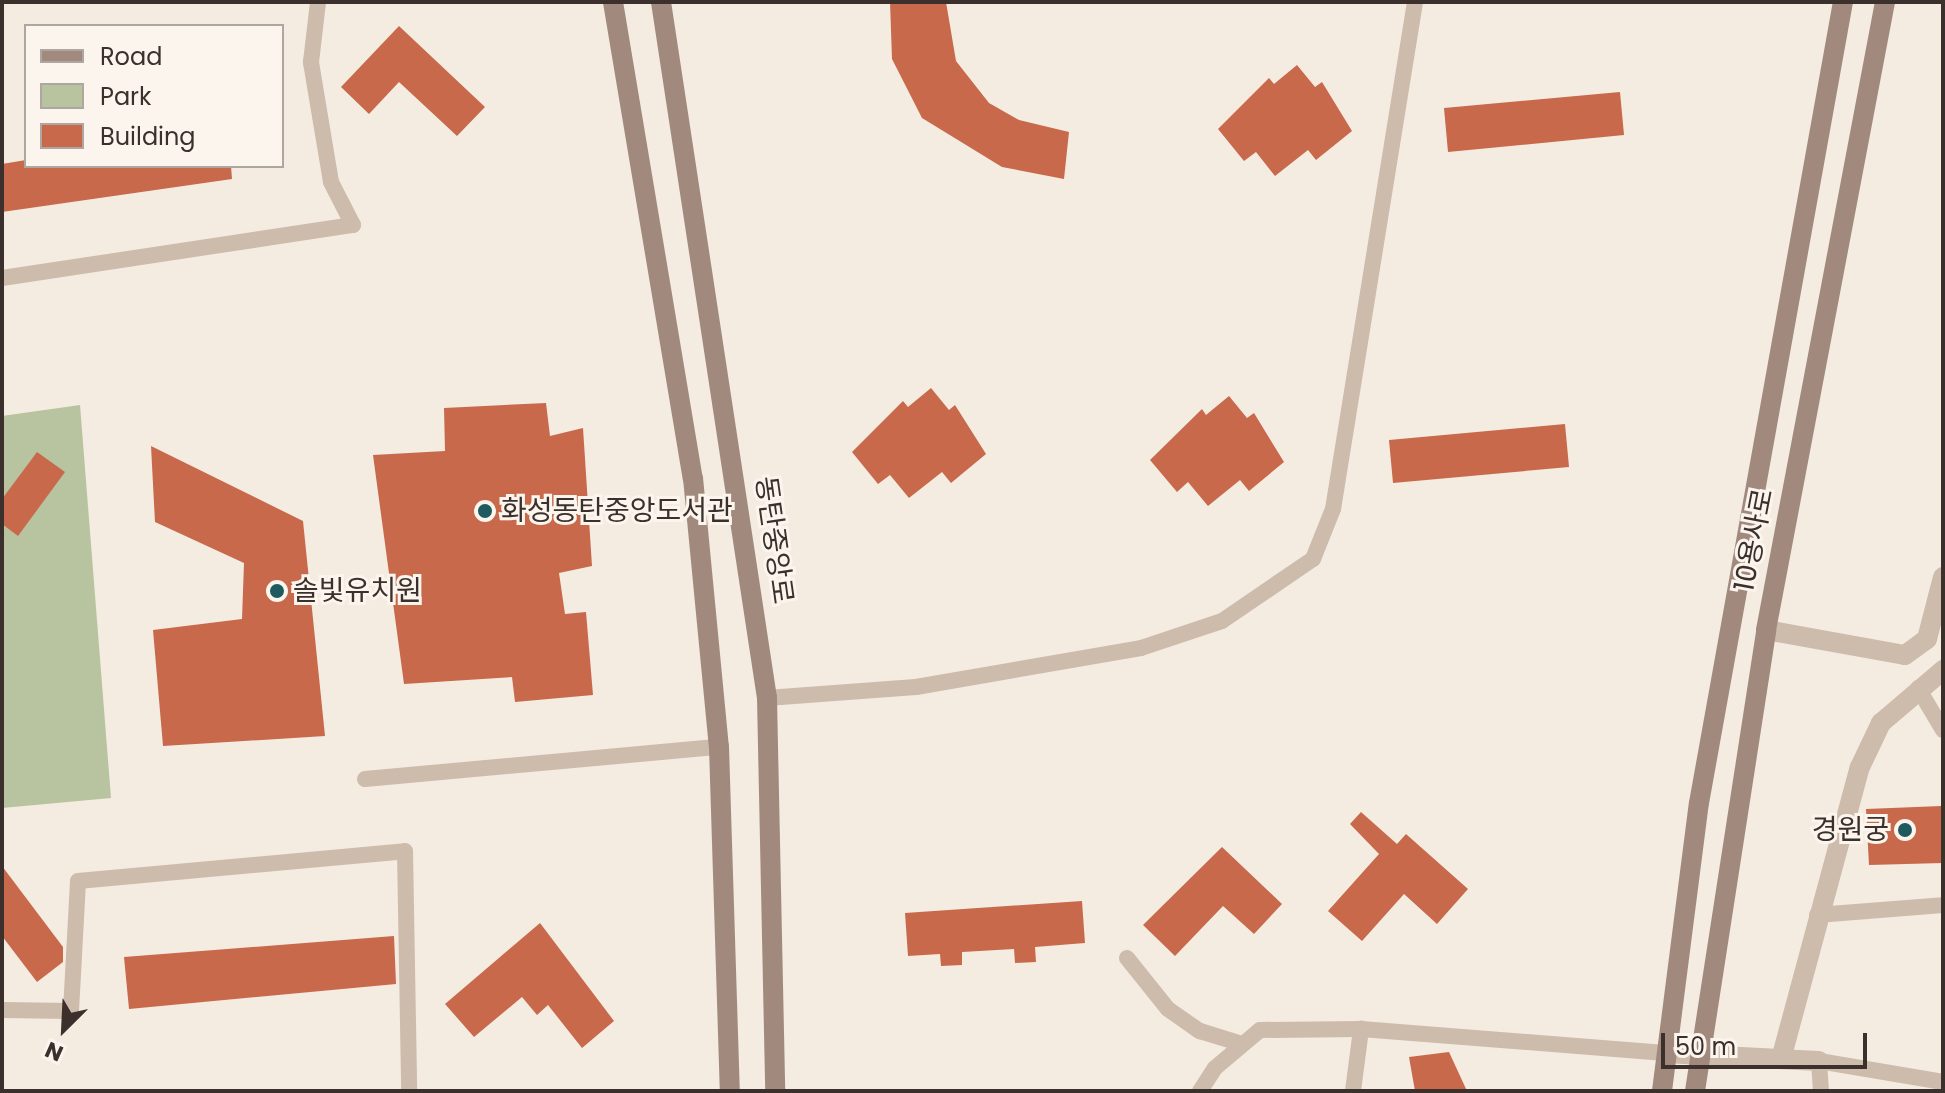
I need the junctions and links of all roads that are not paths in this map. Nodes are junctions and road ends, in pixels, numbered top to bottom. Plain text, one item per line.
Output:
1 (318, 2) edge
2 (613, 2) edge
3 (661, 2) edge
4 (1415, 2) edge
5 (1843, 2) edge
6 (1885, 2) edge
7 (2, 278) edge
8 (1942, 583) edge
9 (1766, 630) junction
10 (1943, 670) edge
11 (1918, 688) junction
12 (767, 698) junction
13 (1943, 730) edge
14 (719, 747) junction
15 (365, 779) dead end
16 (1943, 905) edge
17 (1817, 915) junction
18 (1127, 958) dead end
19 (2, 1010) edge
20 (1361, 1029) junction
21 (1239, 1043) junction
22 (1665, 1053) junction
23 (1697, 1056) junction
24 (1781, 1059) junction
25 (1819, 1061) junction
26 (1943, 1082) edge
27 (409, 1091) edge
28 (730, 1091) edge
29 (775, 1091) edge
30 (1200, 1091) edge
31 (1353, 1091) edge
32 (1662, 1091) edge
33 (1695, 1091) edge
34 (1821, 1091) edge

1 - 7 lane
2 - 14 street
3 - 12 street, 동탄중앙로
4 - 12 lane
5 - 22 street, 10용사로
6 - 9 street, 10용사로
8 - 9 street
9 - 23 street, 10용사로
10 - 11 street
11 - 13 lane
11 - 17 street
12 - 29 street, 동탄중앙로
14 - 15 lane
14 - 28 street
16 - 17 lane
17 - 24 street
18 - 21 lane
19 - 27 lane
20 - 21 lane
20 - 22 lane
20 - 31 lane
21 - 30 lane
22 - 23 street
22 - 32 street, 10용사로
23 - 24 street
23 - 33 street, 10용사로
24 - 25 street
25 - 26 lane
25 - 34 lane

